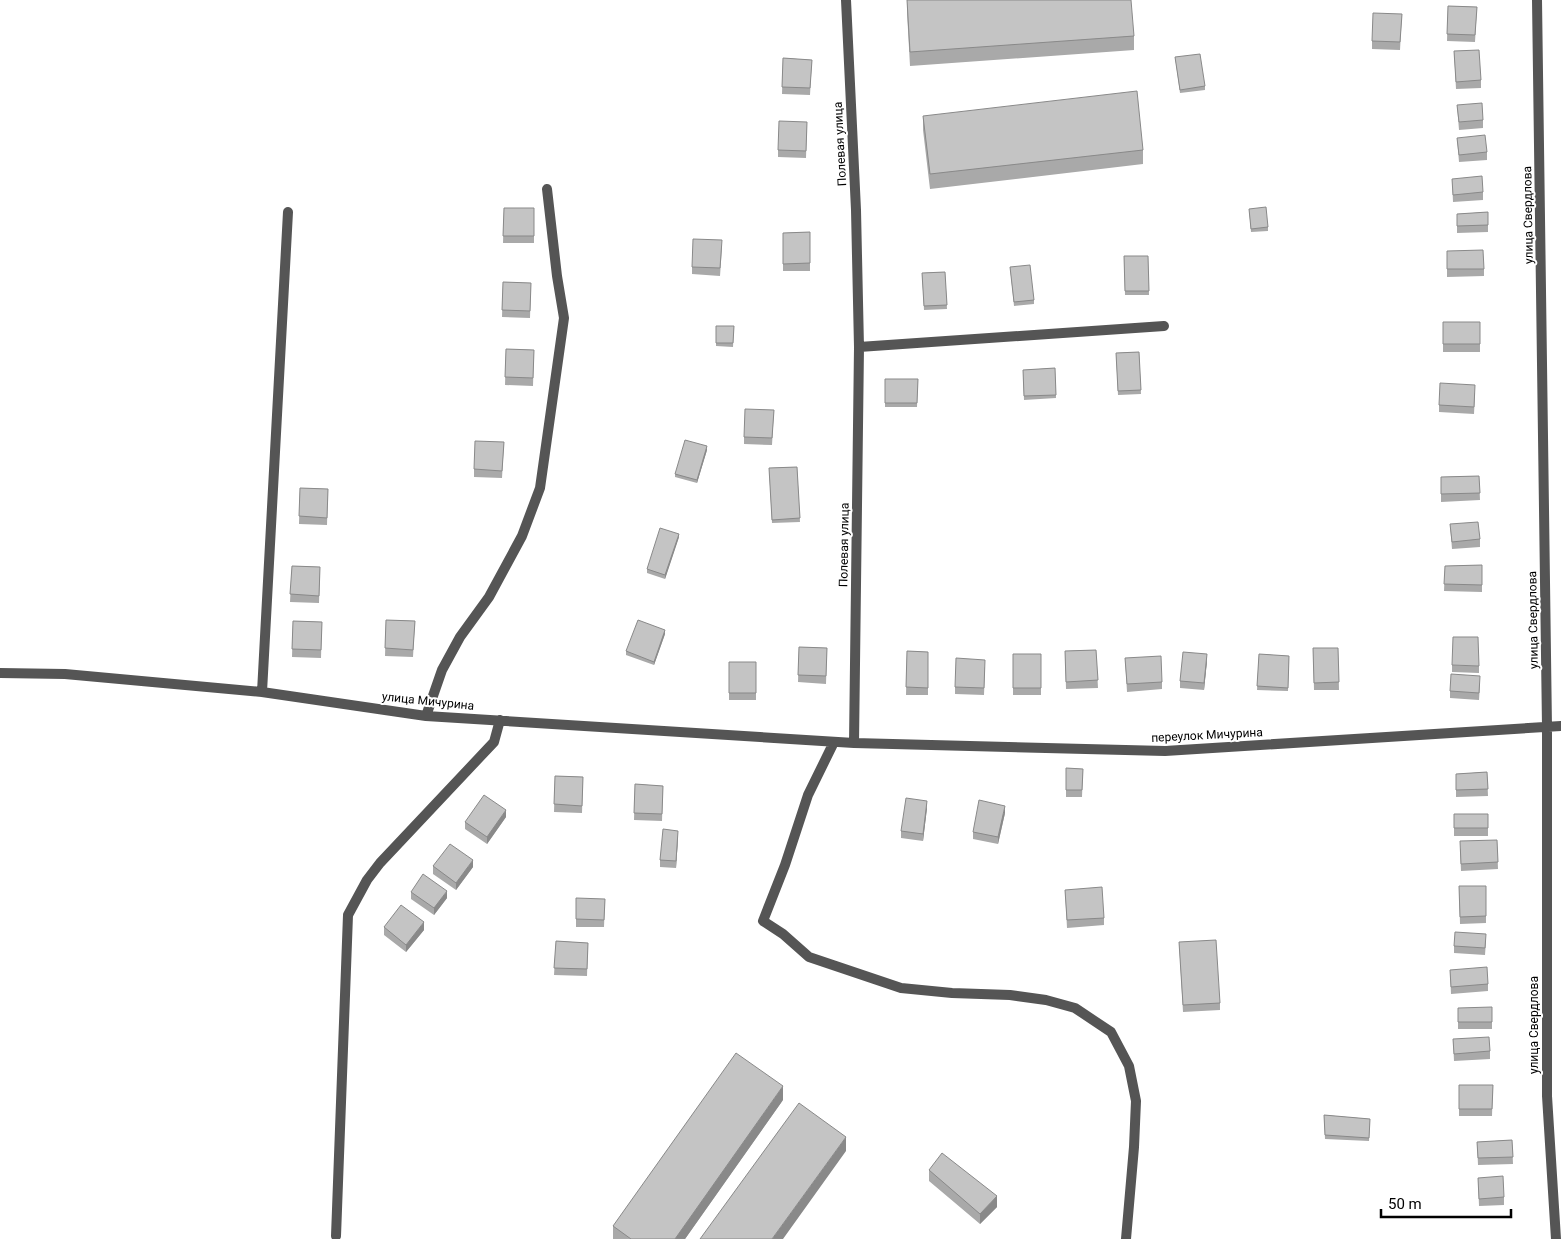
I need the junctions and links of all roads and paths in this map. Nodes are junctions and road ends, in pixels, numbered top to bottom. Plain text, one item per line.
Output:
1 (846, 0) edge
2 (1537, 0) edge
3 (547, 189) dead end
4 (288, 212) dead end
5 (1164, 326) dead end
6 (859, 347) junction
7 (0, 673) edge
8 (262, 692) junction
9 (426, 716) junction
10 (500, 720) junction
11 (1561, 726) edge
12 (1547, 727) junction
13 (834, 742) junction
14 (854, 743) junction
15 (336, 1236) dead end
16 (1126, 1239) edge
17 (1556, 1239) edge

1 - 6 street, Полевая улица
2 - 12 street, улица Свердлова
3 - 9 street
4 - 8 street
5 - 6 street
6 - 14 street, Полевая улица
7 - 8 street, улица Мичурина
8 - 9 street, улица Мичурина
9 - 10 street, улица Мичурина
10 - 13 street, улица Мичурина
10 - 15 street
11 - 12 street, переулок Мичурина
12 - 14 street, переулок Мичурина
12 - 17 street, улица Свердлова
13 - 14 street, улица Мичурина
13 - 16 street

